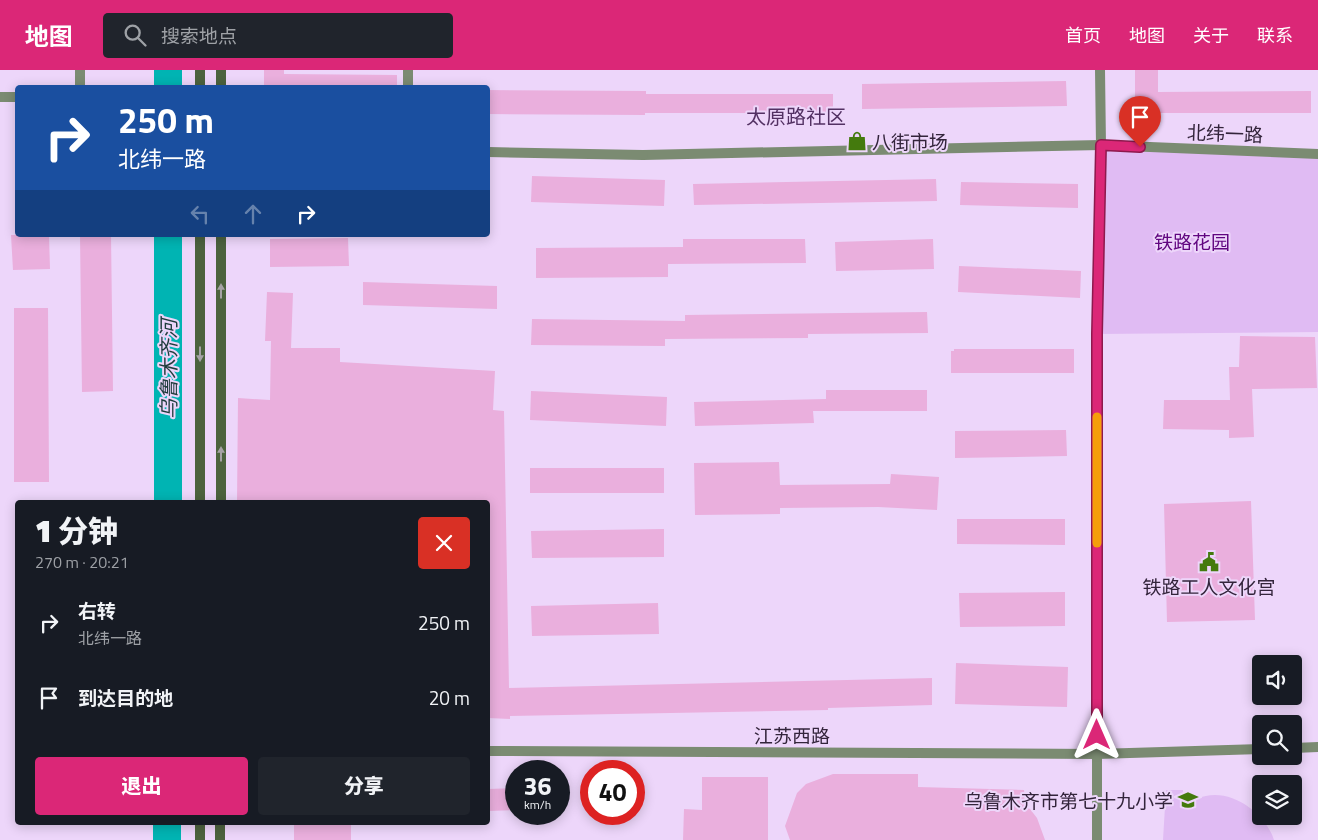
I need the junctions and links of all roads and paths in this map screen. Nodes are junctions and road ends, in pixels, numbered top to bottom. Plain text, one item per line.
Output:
1 (80, 70) edge
2 (200, 70) edge
3 (221, 70) edge
4 (408, 70) edge
5 (1100, 70) edge
6 (80, 85) edge
7 (200, 85) edge
8 (221, 85) edge
9 (408, 85) edge
10 (0, 97) edge
11 (15, 97) edge
12 (1101, 145) junction
13 (490, 152) edge
14 (1318, 154) edge
15 (200, 237) edge
16 (221, 237) edge
17 (200, 500) edge
18 (221, 500) edge
19 (1318, 747) edge
20 (1302, 748) edge
21 (1252, 749) edge
22 (490, 751) edge
23 (1097, 754) junction
24 (200, 825) edge
25 (220, 825) edge
26 (200, 840) edge
27 (220, 840) edge
28 (1097, 840) edge

1 - 6 street
2 - 7 main road
3 - 8 main road
4 - 9 street
5 - 12 street
10 - 11 street
12 - 13 street, 北纬一路
12 - 14 street, 北纬一路
12 - 23 street
15 -> 17 main road
18 -> 16 main road
19 - 20 street
21 - 23 street, 江苏西路
22 - 23 street, 江苏西路
23 - 28 street
24 - 26 main road
25 - 27 main road

